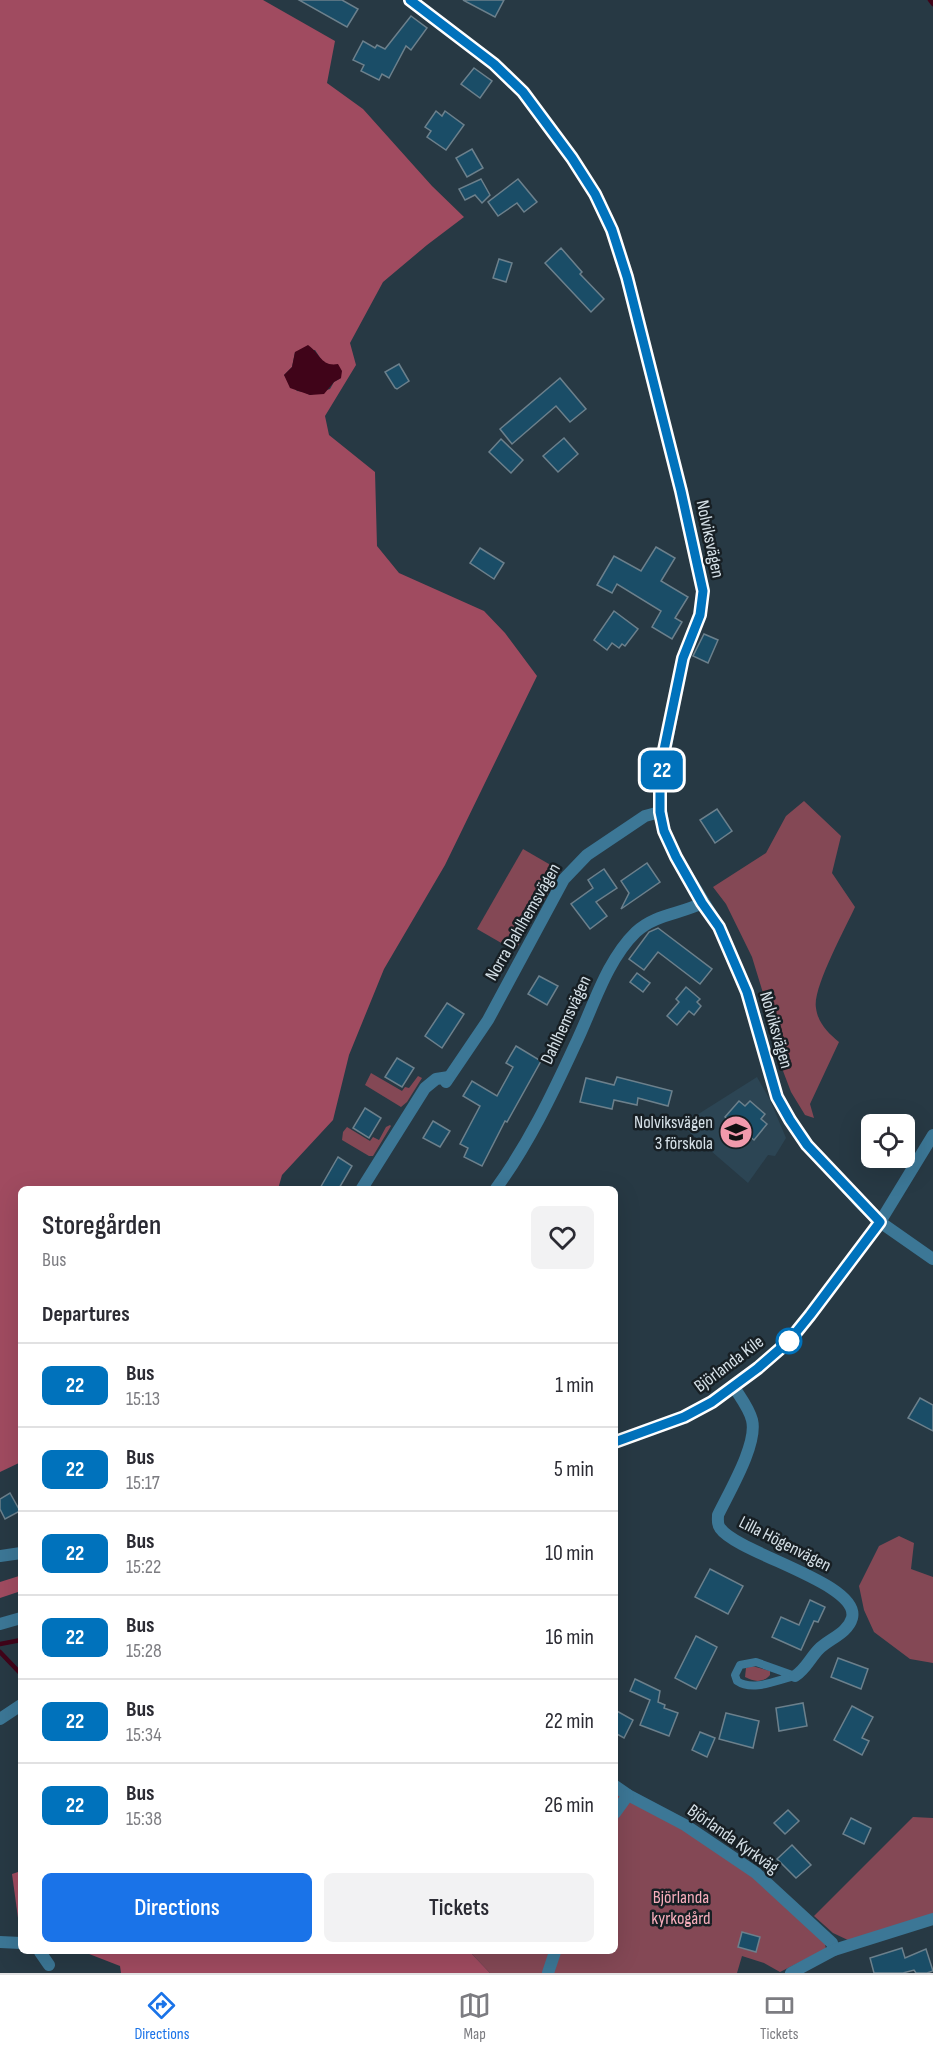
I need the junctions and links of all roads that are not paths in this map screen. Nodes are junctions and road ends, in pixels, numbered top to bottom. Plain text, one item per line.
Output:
1 (410, 0) edge
2 (660, 812) junction
3 (702, 903) junction
4 (933, 1135) edge
5 (364, 1186) edge
6 (498, 1186) edge
7 (880, 1222) junction
8 (933, 1259) edge
9 (734, 1387) junction
10 (618, 1441) edge
11 (18, 1553) edge
12 (0, 1556) edge
13 (18, 1619) edge
14 (0, 1624) edge
15 (795, 1676) junction
16 (18, 1707) edge
17 (0, 1719) edge
18 (618, 1788) edge
19 (628, 1796) junction
20 (618, 1809) edge
21 (933, 1919) edge
22 (0, 1942) edge
23 (18, 1943) edge
24 (834, 1950) junction
25 (41, 1954) edge
26 (554, 1954) edge
27 (49, 1965) dead end
28 (548, 1973) edge
29 (791, 1973) edge

1 - 2 street, Nolviksvägen
2 - 3 street, Nolviksvägen
2 - 5 street, Norra Dahlhemsvägen
3 - 6 street, Dahlhemsvägen
3 - 7 street, Nolviksvägen
4 - 7 street, Björlanda Kile
7 - 8 street, Nolviksvägen
7 - 9 street, Björlanda Kile
9 - 10 street, Björlanda Kile
9 - 15 street, Lilla Högenvägen
11 - 12 street
13 - 14 street
15 - 15 lane
16 - 17 street
18 - 19 street, Björlanda Kyrkväg
19 - 20 street
19 - 24 street, Björlanda Kyrkväg
21 - 24 street
22 - 23 street
24 - 29 street
25 - 27 street
26 - 28 street

